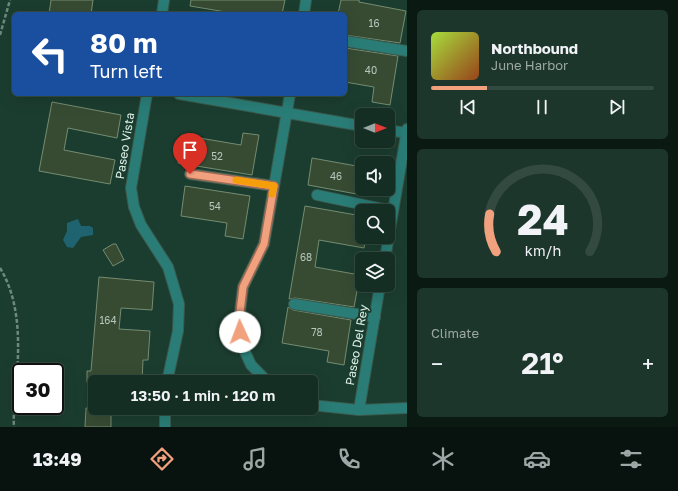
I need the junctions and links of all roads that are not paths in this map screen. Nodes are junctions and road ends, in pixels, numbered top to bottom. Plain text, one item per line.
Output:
1 (164, 0) edge
2 (306, 0) edge
3 (162, 12) edge
4 (304, 12) edge
5 (347, 41) edge
6 (407, 51) edge
7 (147, 96) edge
8 (190, 96) edge
9 (290, 96) edge
10 (286, 113) junction
11 (355, 125) edge
12 (395, 130) edge
13 (407, 131) edge
14 (190, 174) dead end
15 (274, 186) junction
16 (317, 195) dead end
17 (360, 204) edge
18 (394, 204) edge
19 (379, 292) edge
20 (294, 304) dead end
21 (375, 317) junction
22 (169, 375) edge
23 (261, 375) edge
24 (318, 406) edge
25 (407, 408) edge
26 (359, 410) junction
27 (165, 415) edge
28 (165, 427) edge

1 - 3 street
2 - 4 street
5 - 6 street
7 - 22 street, Paseo Vista
8 - 10 street
9 - 10 street
10 - 11 street
10 - 15 street
12 - 13 street
13 - 18 street
14 - 15 street
15 - 23 street
16 - 17 street
19 - 21 street, Paseo Del Rey
20 - 21 street
21 - 26 street, Paseo Del Rey
24 - 26 street
25 - 26 street
27 - 28 street

